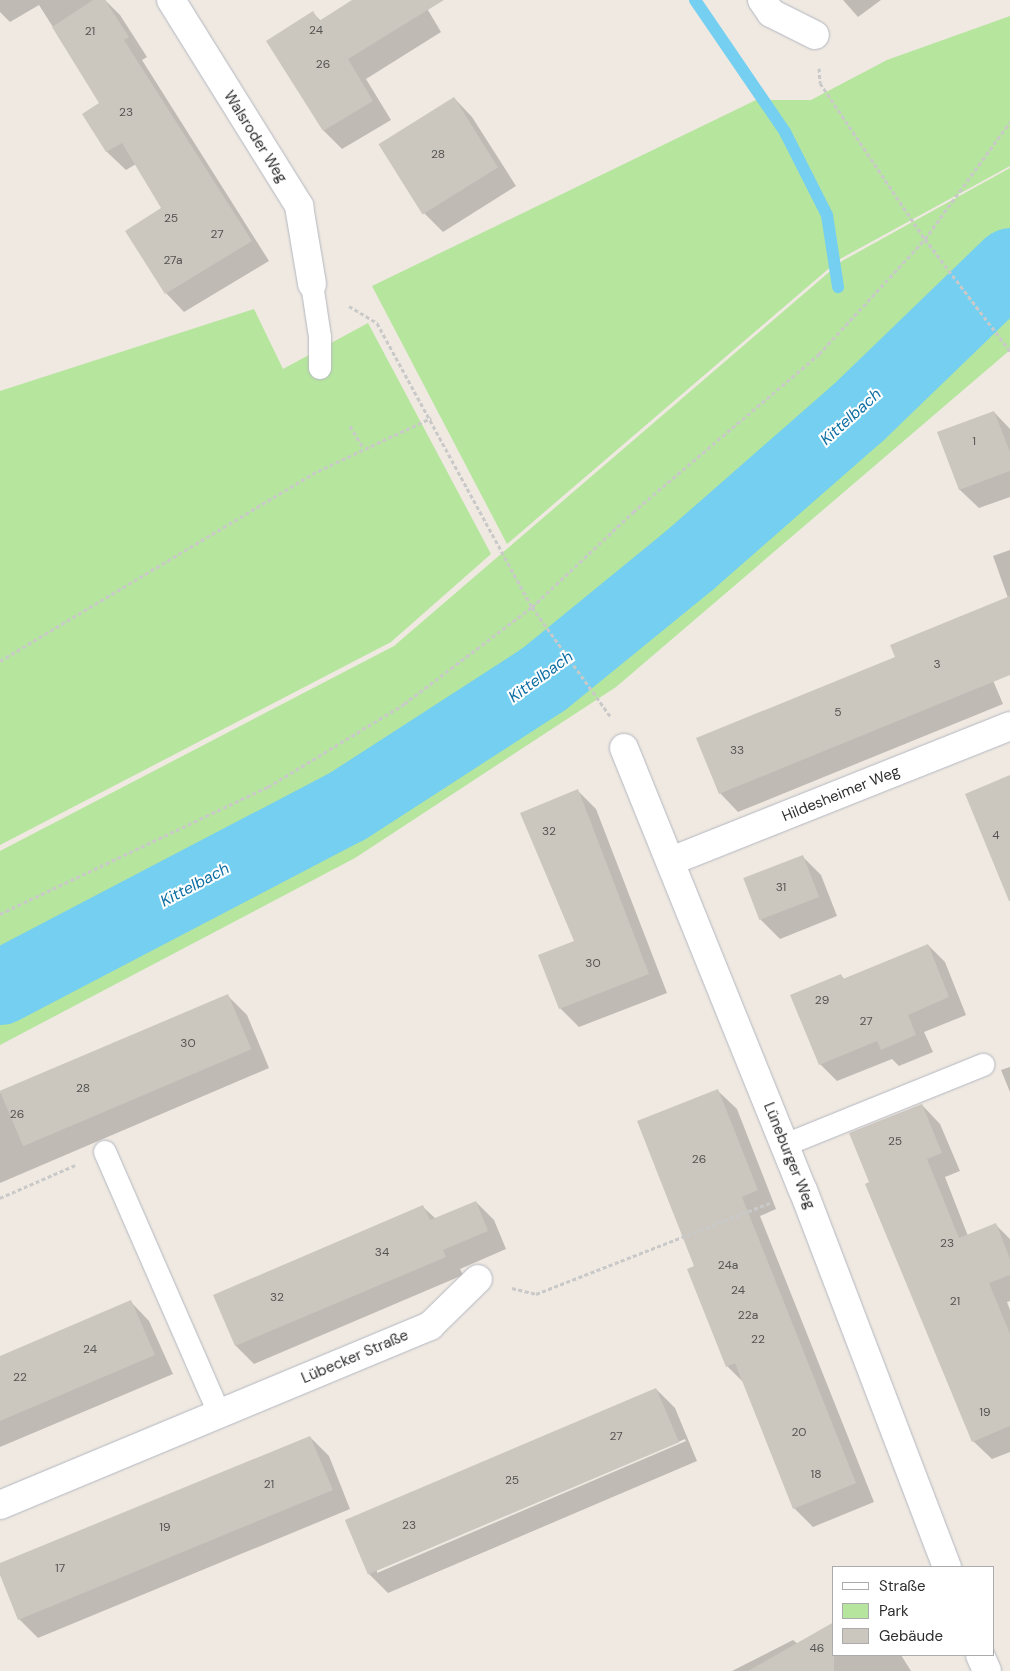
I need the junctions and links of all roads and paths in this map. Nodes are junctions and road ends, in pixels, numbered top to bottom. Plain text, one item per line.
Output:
1 (171, 0) edge
2 (762, 0) edge
3 (815, 35) joint
4 (1010, 122) edge
5 (926, 239) junction
6 (312, 284) junction
7 (1010, 351) edge
8 (320, 368) dead end
9 (431, 418) junction
10 (350, 426) dead end
11 (363, 448) junction
12 (532, 606) junction
13 (0, 661) edge
14 (608, 712) dead end
15 (1010, 726) edge
16 (624, 748) dead end
17 (671, 861) junction
18 (0, 914) edge
19 (983, 1065) dead end
20 (785, 1145) junction
21 (105, 1152) joint
22 (803, 1190) junction
23 (0, 1198) edge
24 (478, 1279) dead end
25 (536, 1294) dead end
26 (219, 1413) junction
27 (0, 1505) edge
28 (947, 1566) edge
29 (980, 1656) edge
30 (987, 1671) edge

1 - 6 street, Walsroder Weg
2 - 3 street
3 - 5 path
4 - 5 path
5 - 7 path
5 - 12 path
6 - 8 lane
6 - 9 path
9 - 11 path
9 - 12 path
10 - 11 path
11 - 13 path
12 - 14 path
12 - 18 path
15 - 17 street, Hildesheimer Weg
16 - 17 street, Lüneburger Weg
17 - 20 street, Lüneburger Weg
19 - 20 lane
20 - 22 street, Lüneburger Weg
21 - 23 path
21 - 26 lane
22 - 25 path
22 - 28 street, Lüneburger Weg
24 - 26 street, Lübecker Straße
26 - 27 street, Lübecker Straße
29 - 30 street

